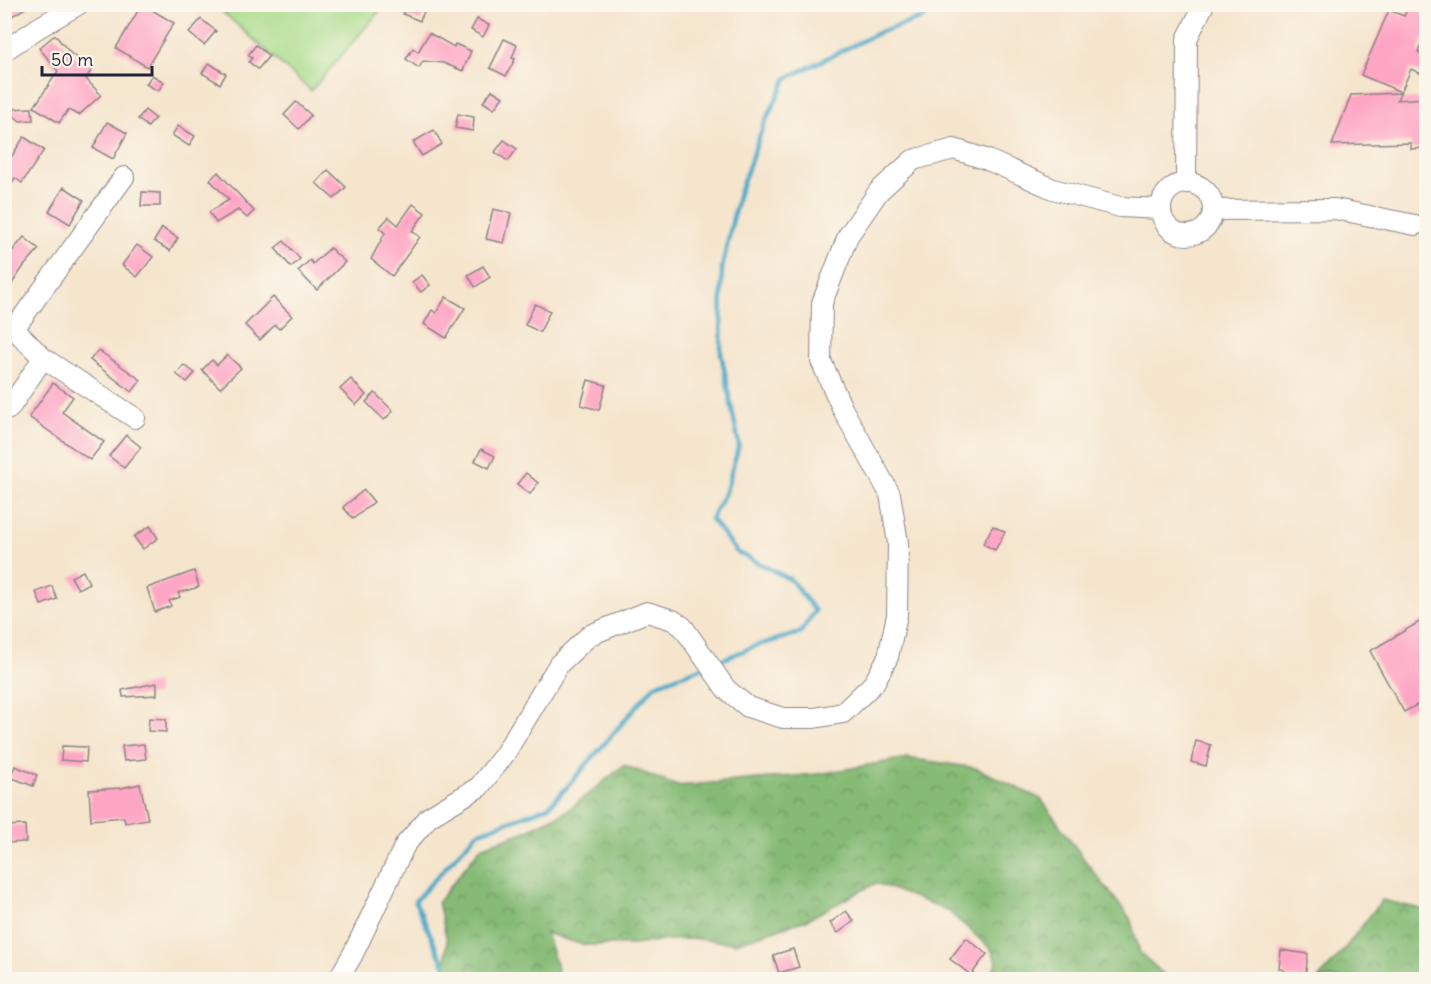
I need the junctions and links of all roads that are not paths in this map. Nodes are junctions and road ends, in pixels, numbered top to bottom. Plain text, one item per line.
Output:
1 (79, 4) edge
2 (1204, 4) edge
3 (4, 51) edge
4 (124, 177) dead end
5 (1186, 183) junction
6 (1161, 209) junction
7 (1213, 210) junction
8 (1415, 225) dead end
9 (9, 327) edge
10 (43, 358) junction
11 (4, 411) edge
12 (135, 418) dead end
13 (338, 980) edge

1 - 3 street
2 - 5 street
4 - 9 street
5 - 6 street
5 - 7 street
6 - 7 street
6 - 13 street
7 - 8 street
9 - 10 street
10 - 11 street
10 - 12 street

